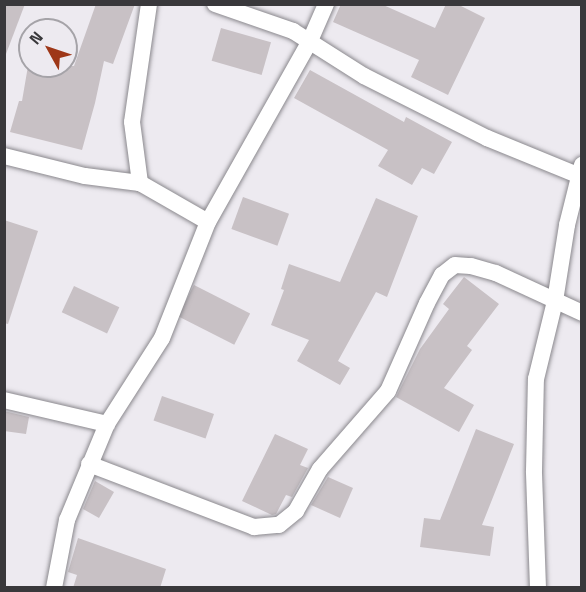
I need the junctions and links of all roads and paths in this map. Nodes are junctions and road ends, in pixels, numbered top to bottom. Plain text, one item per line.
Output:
1 (149, 4) edge
2 (215, 4) edge
3 (326, 4) edge
4 (309, 43) junction
5 (4, 156) edge
6 (581, 170) edge
7 (140, 183) junction
8 (208, 222) junction
9 (555, 301) junction
10 (582, 313) edge
11 (4, 400) edge
12 (107, 424) junction
13 (89, 464) junction
14 (54, 588) edge
15 (538, 588) edge

1 - 7 street
2 - 4 street
3 - 4 street
4 - 6 street
4 - 8 street
5 - 7 street
6 - 9 street
7 - 8 street
8 - 12 street
9 - 10 street
9 - 13 street
9 - 15 street
11 - 12 street
12 - 13 street
13 - 14 street

